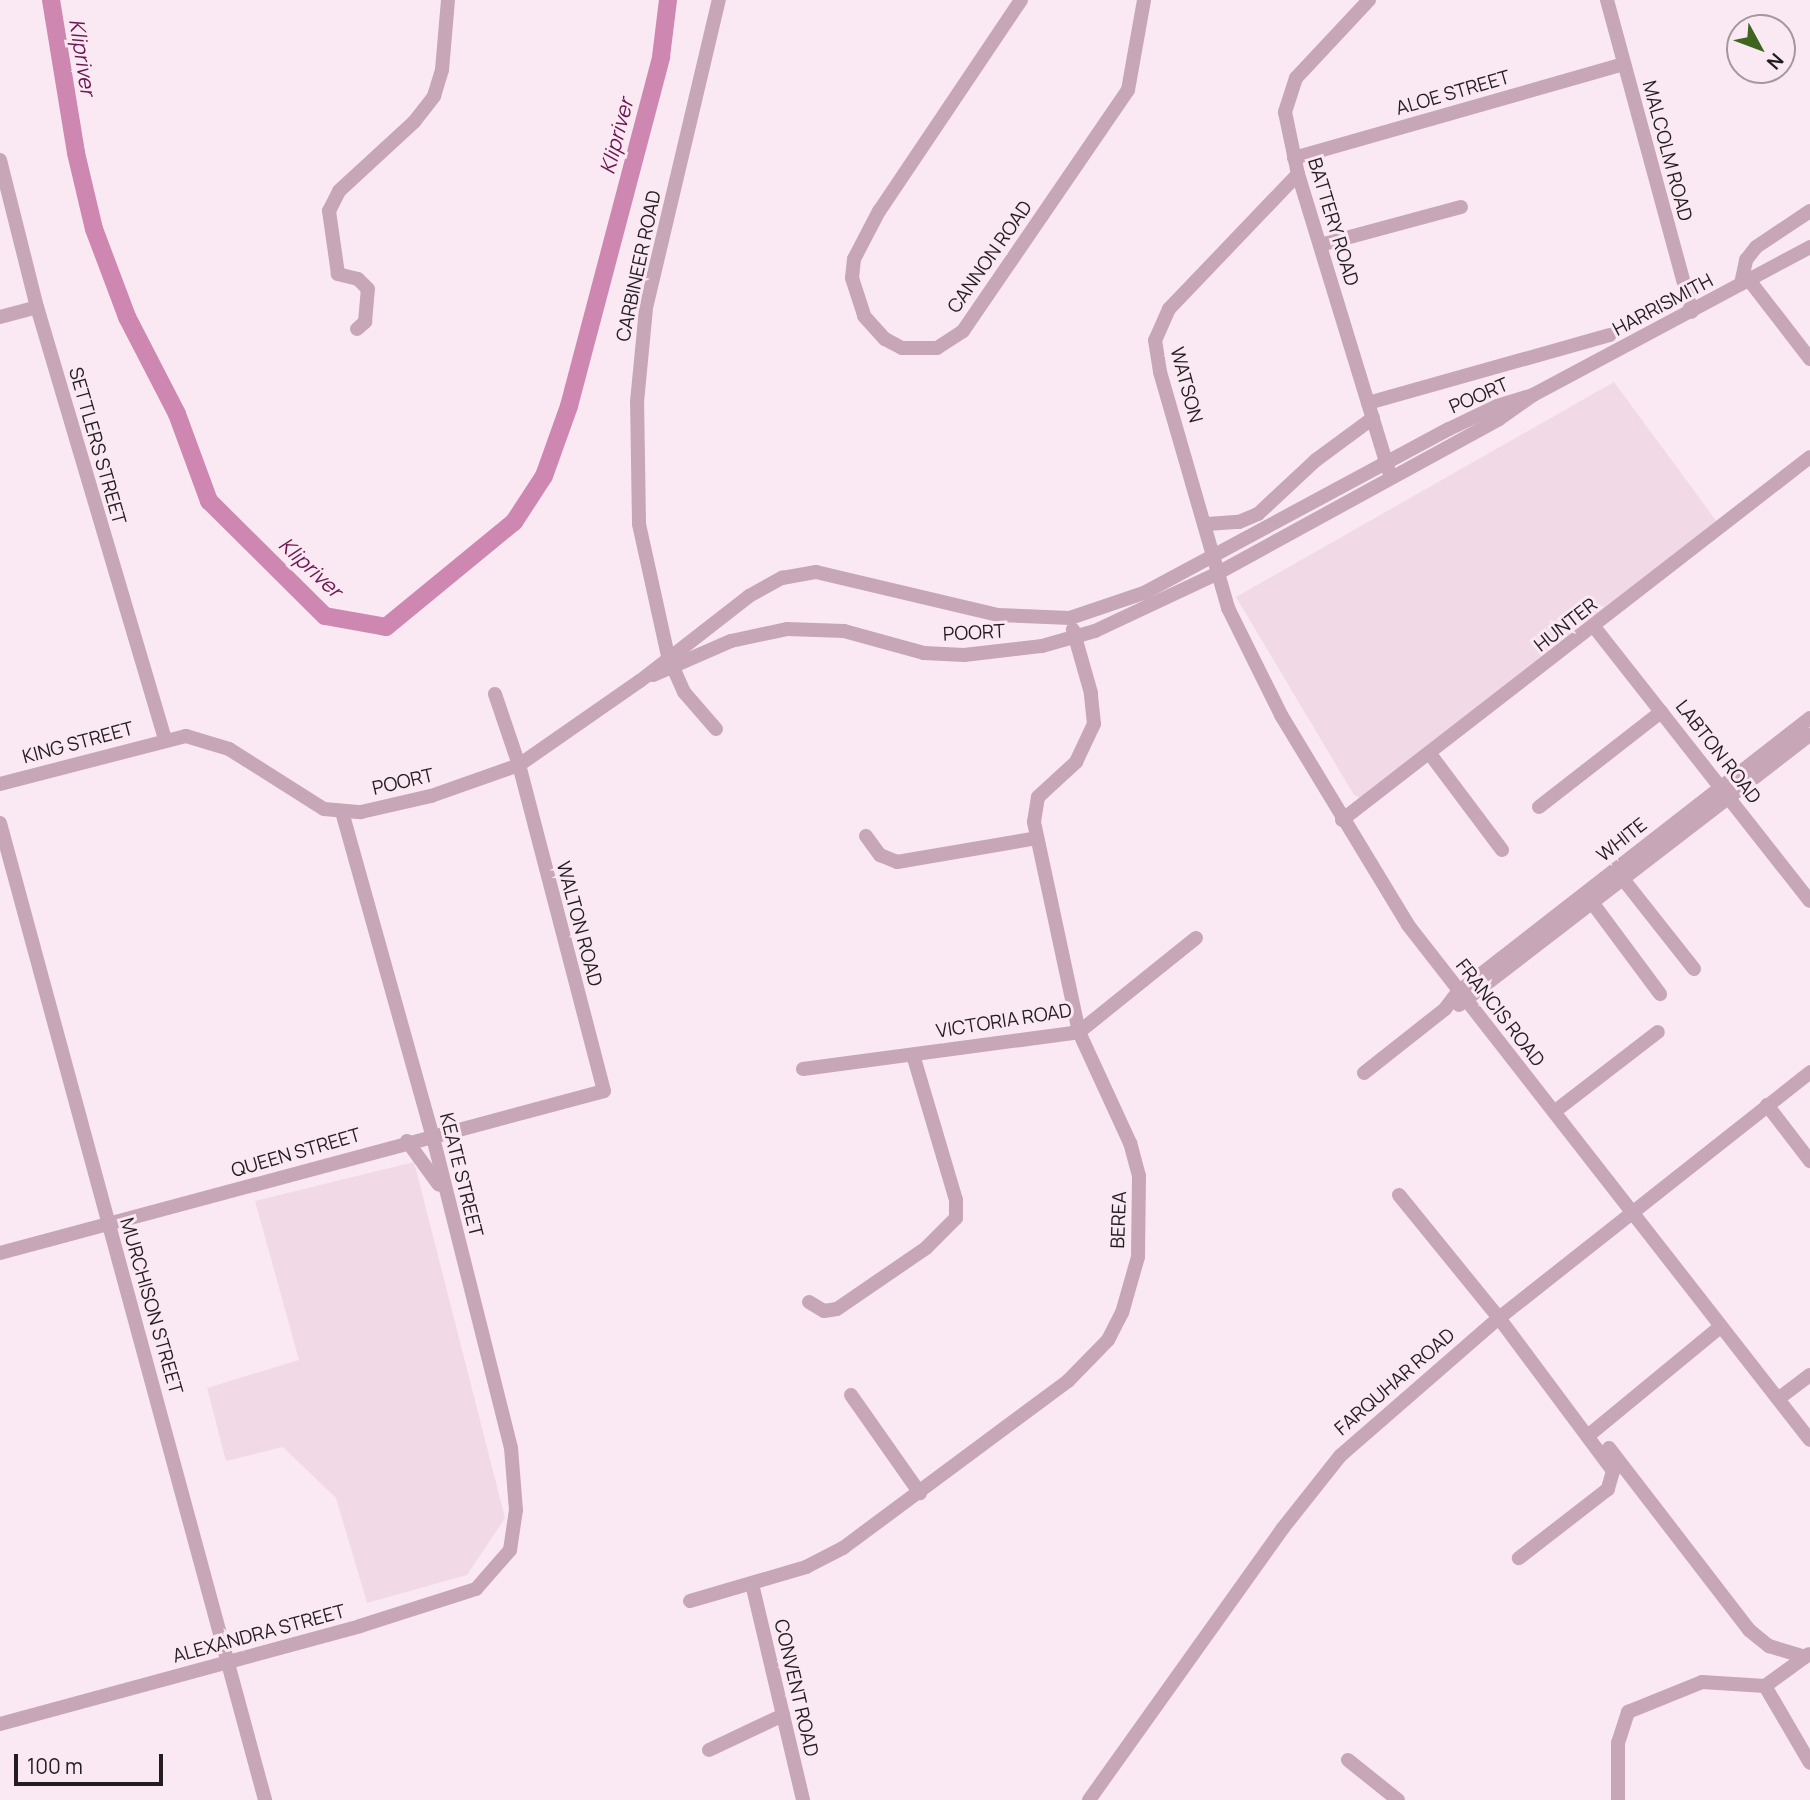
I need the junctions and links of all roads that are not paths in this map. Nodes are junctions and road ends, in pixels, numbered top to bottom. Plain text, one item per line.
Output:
1 (448, 0) edge
2 (719, 0) edge
3 (1021, 0) edge
4 (1143, 0) edge
5 (1368, 0) edge
6 (1607, 0) edge
7 (1623, 64) junction
8 (1294, 158) junction
9 (0, 160) edge
10 (1298, 174) junction
11 (1461, 207) dead end
12 (1810, 211) edge
13 (1320, 245) junction
14 (1810, 247) edge
15 (1745, 282) junction
16 (37, 307) junction
17 (1692, 312) junction
18 (0, 317) edge
19 (357, 328) dead end
20 (1610, 335) dead end
21 (1810, 359) edge
22 (1533, 395) junction
23 (1368, 403) junction
24 (1373, 418) junction
25 (1810, 457) edge
26 (1386, 463) junction
27 (1391, 478) junction
28 (1207, 524) junction
29 (1215, 556) junction
30 (1218, 573) junction
31 (1070, 618) junction
32 (1595, 628) junction
33 (1075, 637) junction
34 (670, 661) junction
35 (495, 694) dead end
36 (1661, 712) junction
37 (1810, 718) edge
38 (716, 729) dead end
39 (1810, 735) edge
40 (165, 740) junction
41 (1430, 754) junction
42 (519, 765) junction
43 (0, 784) edge
44 (1725, 792) junction
45 (1539, 807) dead end
46 (342, 812) junction
47 (1342, 820) junction
48 (0, 823) edge
49 (866, 836) dead end
50 (1037, 838) junction
51 (1502, 850) dead end
52 (1620, 875) junction
53 (1589, 899) junction
54 (1810, 901) edge
55 (1196, 938) dead end
56 (1694, 969) dead end
57 (1660, 994) dead end
58 (1462, 997) junction
59 (1079, 1032) junction
60 (1658, 1032) dead end
61 (913, 1055) junction
62 (803, 1069) dead end
63 (1810, 1072) edge
64 (1364, 1073) dead end
65 (604, 1091) joint
66 (1768, 1105) junction
67 (1553, 1112) junction
68 (432, 1134) junction
69 (407, 1141) junction
70 (1810, 1161) edge
71 (1399, 1195) dead end
72 (448, 1202) junction
73 (1633, 1212) junction
74 (108, 1224) junction
75 (0, 1254) edge
76 (808, 1302) dead end
77 (1499, 1318) junction
78 (1721, 1326) junction
79 (1810, 1375) edge
80 (850, 1395) dead end
81 (1778, 1399) junction
82 (1592, 1432) junction
83 (1810, 1440) edge
84 (920, 1493) junction
85 (510, 1550) joint
86 (1519, 1558) dead end
87 (752, 1584) junction
88 (690, 1601) dead end
89 (1807, 1655) edge
90 (229, 1663) junction
91 (1765, 1686) junction
92 (783, 1715) junction
93 (0, 1724) edge
94 (709, 1750) dead end
95 (1348, 1760) dead end
96 (1810, 1763) edge
97 (265, 1800) edge
98 (803, 1800) edge
99 (1088, 1800) edge
100 (1398, 1800) edge
101 (1618, 1800) edge

1 - 19 street
2 - 34 street, CARBINEER ROAD
3 - 4 street, CANNON ROAD
5 - 8 street, BATTERY ROAD
6 - 7 street, MALCOLM ROAD
7 - 8 street, ALOE STREET
7 - 17 street, MALCOLM ROAD
8 - 10 street, BATTERY ROAD
9 - 16 street, SETTLERS STREET
10 - 13 street, BATTERY ROAD
10 - 28 street, WATSON
11 - 13 street
12 - 15 street
13 - 23 street, BATTERY ROAD
14 - 15 street, HARRISMITH
15 - 17 street, HARRISMITH
15 - 21 street
16 - 18 street
16 - 40 street, SETTLERS STREET
17 - 22 street, HARRISMITH
20 - 23 street
22 - 26 street, POORT
22 - 27 street, POORT
23 - 24 street, BATTERY ROAD
24 - 26 street, BATTERY ROAD
24 - 28 street
25 - 32 street, HUNTER
26 - 27 street, BATTERY ROAD
26 - 29 street, POORT
27 - 30 street, POORT
28 - 29 street, WATSON
29 - 30 street, WATSON
29 - 31 street, POORT
30 - 33 street, POORT
30 - 47 street, FRANCIS ROAD
31 - 33 street, BEREA
31 - 34 street, POORT
32 - 36 street, LABTON ROAD
32 - 41 street, HUNTER
33 - 34 street, POORT
33 - 50 street, BEREA
34 - 38 street, CARBINEER ROAD
34 - 42 street, POORT
35 - 42 street, WALTON ROAD
36 - 44 street, LABTON ROAD
36 - 45 street
37 - 44 street, WHITE
39 - 44 street, WHITE
40 - 43 street, KING STREET
40 - 46 street, POORT
41 - 47 street, HUNTER
41 - 51 street
42 - 46 street, POORT
42 - 65 street, WALTON ROAD
44 - 52 street, WHITE
44 - 54 street, LABTON ROAD
46 - 68 street, KEATE STREET
47 - 58 street, FRANCIS ROAD
48 - 74 street, MURCHISON STREET
49 - 50 street
50 - 59 street, BEREA
52 - 53 street, WHITE
52 - 56 street
53 - 57 street
53 - 58 street, WHITE
55 - 59 street, VICTORIA ROAD
58 - 64 street
58 - 67 street, FRANCIS ROAD
59 - 61 street, VICTORIA ROAD
59 - 84 street, BEREA
60 - 67 street
61 - 62 street, VICTORIA ROAD
61 - 76 street
63 - 66 street, FARQUHAR ROAD
65 - 68 street, QUEEN STREET
66 - 70 street
66 - 73 street, FARQUHAR ROAD
67 - 73 street, FRANCIS ROAD
68 - 69 street, QUEEN STREET
68 - 72 street, KEATE STREET
69 - 72 street
69 - 74 street, QUEEN STREET
71 - 77 street
72 - 85 street, KEATE STREET
73 - 77 street, FARQUHAR ROAD
73 - 78 street, FRANCIS ROAD
74 - 75 street, QUEEN STREET
74 - 90 street, MURCHISON STREET
77 - 82 street
77 - 99 street, FARQUHAR ROAD
78 - 81 street, FRANCIS ROAD
78 - 82 street
79 - 81 street
80 - 84 street
81 - 83 street, FRANCIS ROAD
82 - 86 street
82 - 89 street
84 - 87 street, BEREA
85 - 90 street, ALEXANDRA STREET
87 - 88 street, BEREA
87 - 92 street, CONVENT ROAD
89 - 91 street
90 - 93 street, ALEXANDRA STREET
90 - 97 street, MURCHISON STREET
91 - 96 street
91 - 101 street
92 - 94 street
92 - 98 street, CONVENT ROAD
95 - 100 street

